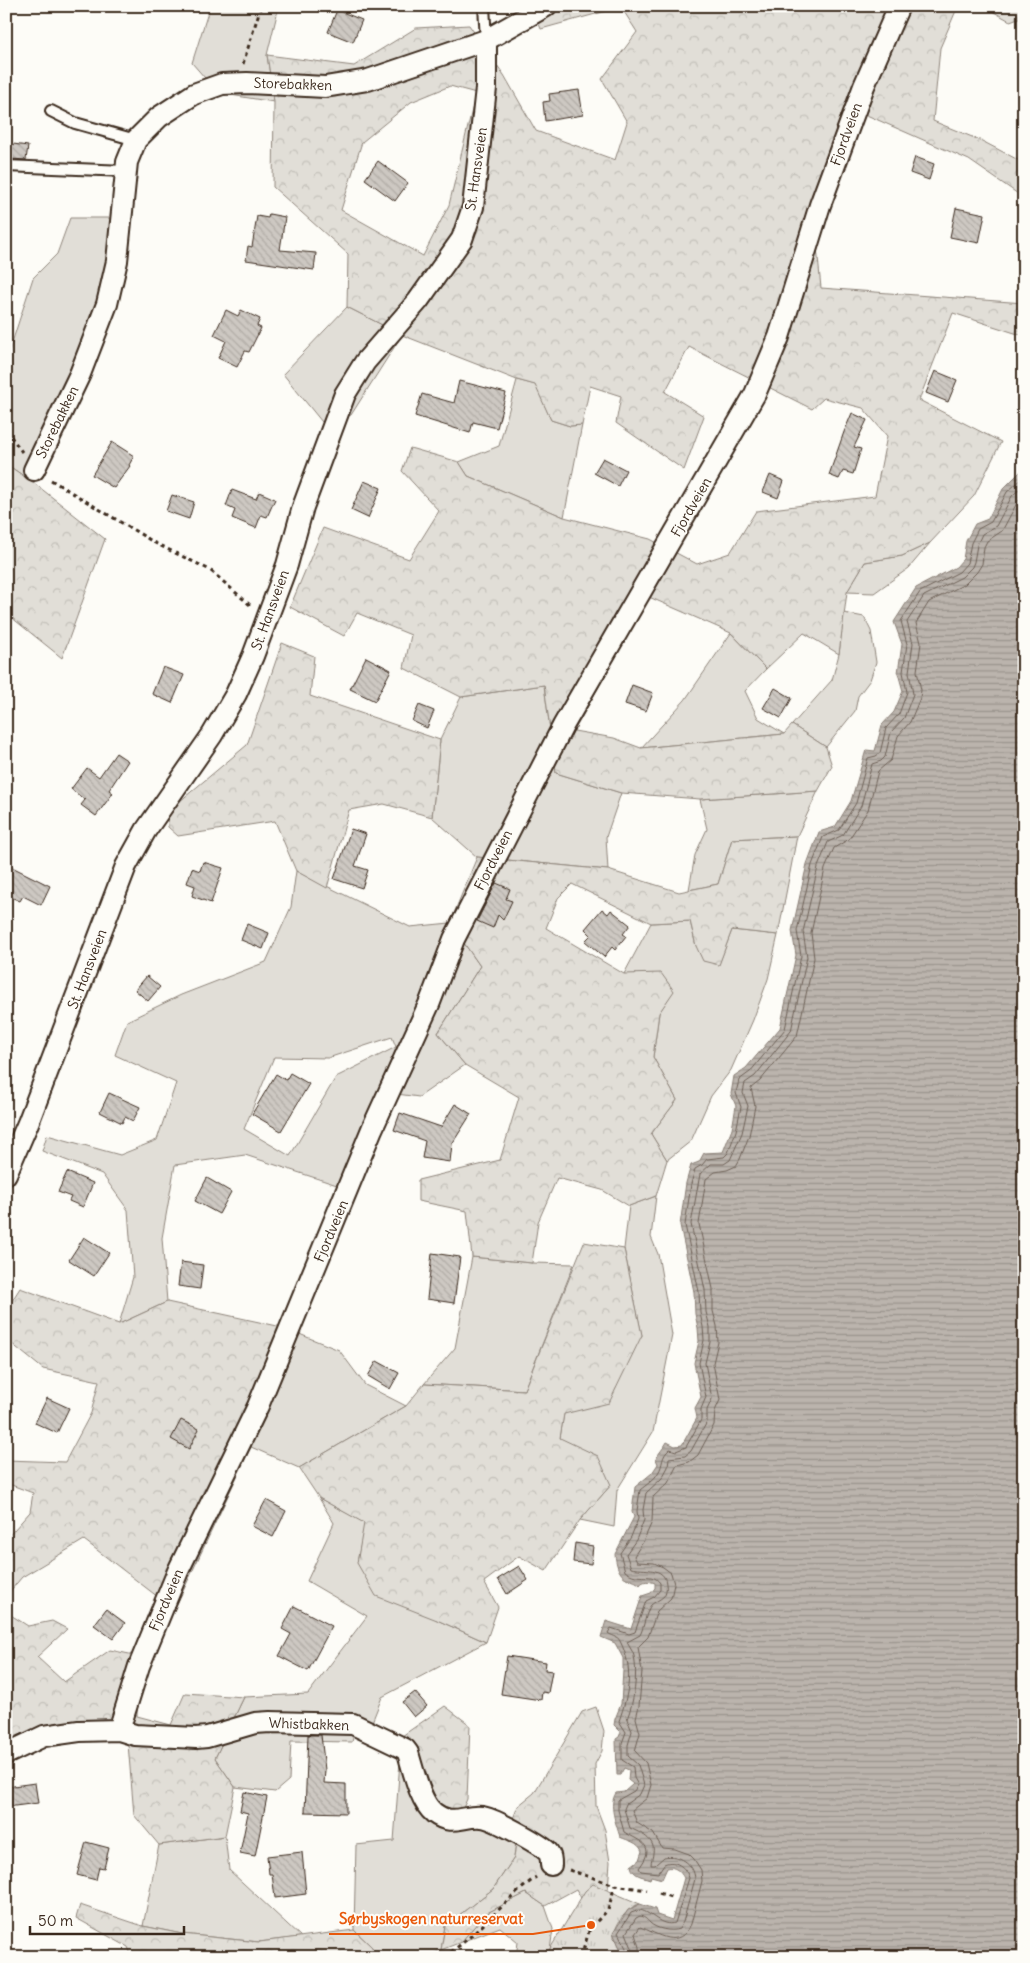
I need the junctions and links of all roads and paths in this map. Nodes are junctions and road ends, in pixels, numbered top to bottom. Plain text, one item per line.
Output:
1 (261, 6) edge
2 (484, 6) edge
3 (546, 6) edge
4 (899, 6) edge
5 (486, 40) junction
6 (236, 83) junction
7 (51, 110) dead end
8 (136, 140) junction
9 (6, 166) edge
10 (125, 171) junction
11 (34, 470) joint
12 (269, 616) junction
13 (6, 1174) edge
14 (119, 1730) junction
15 (6, 1754) edge
16 (551, 1865) junction
17 (615, 1885) junction
18 (647, 1890) dead end
19 (659, 1893) dead end
20 (671, 1897) dead end
21 (444, 1957) edge
22 (581, 1957) edge

1 - 6 path
2 - 5 lane
3 - 5 street, Storebakken
4 - 14 street, Fjordveien
5 - 6 street, Storebakken
5 - 12 street, St. Hansveien
6 - 8 street, Storebakken
7 - 8 lane
8 - 10 street, Storebakken
9 - 10 lane
10 - 11 street, Storebakken
11 - 12 path
12 - 13 street, St. Hansveien
14 - 15 street, Whistbakken
14 - 16 street, Whistbakken
16 - 17 path
16 - 21 path
17 - 18 path
17 - 22 path
19 - 20 path

